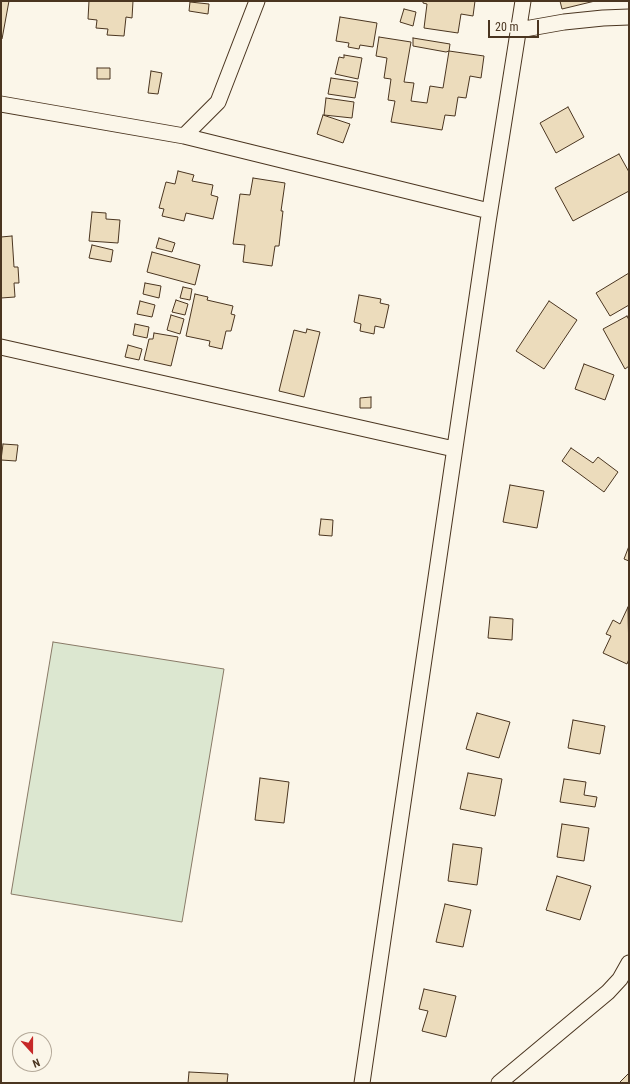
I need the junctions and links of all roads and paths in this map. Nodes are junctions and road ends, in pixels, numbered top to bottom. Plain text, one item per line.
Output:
1 (257, 1) edge
2 (523, 1) edge
3 (629, 17) edge
4 (519, 30) junction
5 (1, 104) edge
6 (184, 136) junction
7 (490, 211) junction
8 (1, 347) edge
9 (454, 449) junction
10 (629, 963) edge
11 (362, 1083) edge
12 (499, 1083) edge

1 - 6 street
2 - 4 street
3 - 4 street
4 - 7 street
5 - 6 street
6 - 7 street
7 - 9 street
8 - 9 street
9 - 11 street
10 - 12 street

